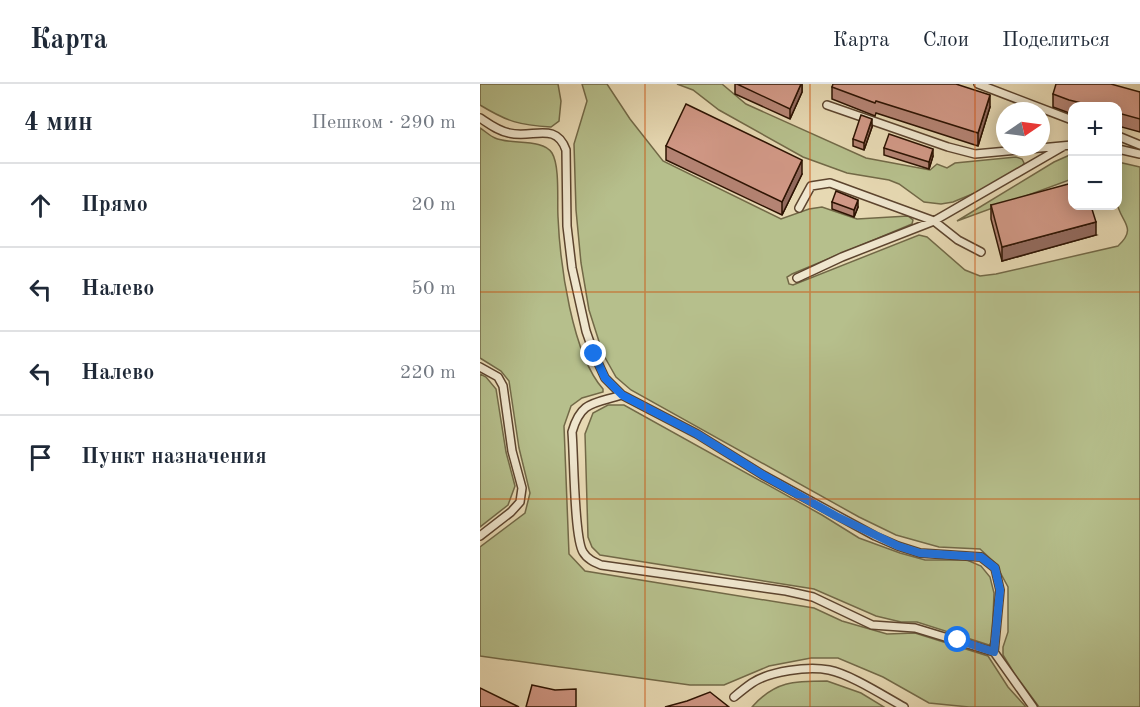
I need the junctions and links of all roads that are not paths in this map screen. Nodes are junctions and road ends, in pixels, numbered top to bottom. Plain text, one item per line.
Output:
1 (978, 84) edge
2 (827, 105) dead end
3 (480, 118) edge
4 (1068, 118) edge
5 (1122, 138) edge
6 (1140, 145) edge
7 (1064, 146) junction
8 (1068, 146) edge
9 (1122, 150) edge
10 (1140, 154) edge
11 (799, 208) dead end
12 (934, 221) junction
13 (981, 252) dead end
14 (797, 278) dead end
15 (480, 367) edge
16 (622, 395) junction
17 (480, 536) edge
18 (994, 652) junction
19 (734, 697) dead end
20 (904, 707) edge
21 (1033, 707) edge

1 - 4 lane
2 - 7 lane
3 - 16 lane
5 - 6 lane
7 - 8 lane
7 - 12 lane
9 - 10 lane
11 - 12 lane
12 - 13 lane
12 - 14 lane
15 - 17 lane
16 - 18 lane
16 - 18 lane
18 - 21 lane
19 - 20 lane

